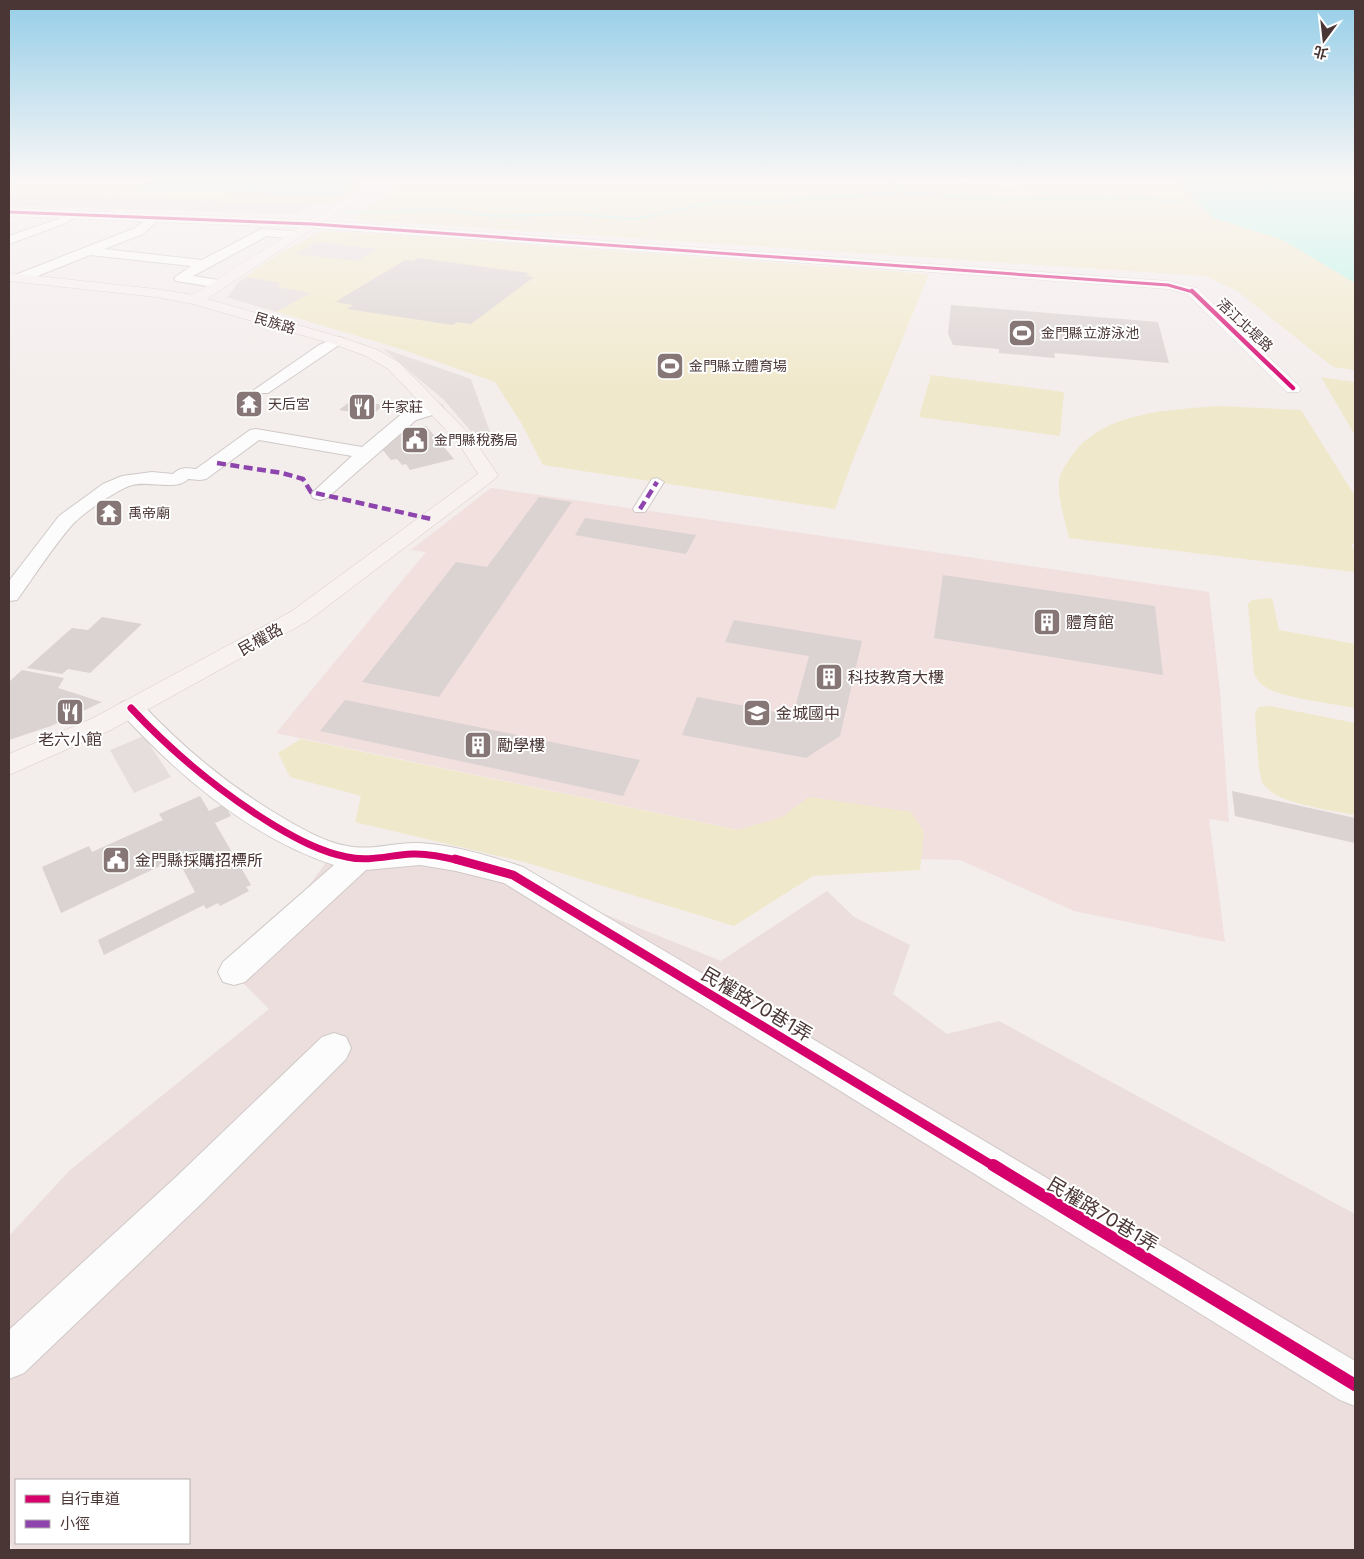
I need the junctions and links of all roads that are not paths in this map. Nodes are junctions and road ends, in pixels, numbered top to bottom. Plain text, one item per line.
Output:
1 (87, 252) edge
2 (96, 252) edge
3 (227, 252) edge
4 (269, 252) edge
5 (701, 252) edge
6 (204, 264) junction
7 (14, 278) edge
8 (220, 284) junction
9 (195, 300) junction
10 (338, 341) junction
11 (1293, 388) dead end
12 (262, 390) dead end
13 (436, 409) junction
14 (366, 453) junction
15 (488, 475) joint
16 (657, 482) dead end
17 (320, 494) dead end
18 (640, 509) dead end
19 (9, 595) edge
20 (131, 708) junction
21 (9, 765) edge
22 (359, 859) junction
23 (234, 972) dead end
24 (334, 1048) dead end
25 (9, 1358) edge
26 (1355, 1385) edge

1 - 7 street
2 - 6 street
3 - 6 street
4 - 8 main road
5 - 11 street, 浯江北堤路
6 - 8 street
7 - 9 main road, 民族路
8 - 9 main road
9 - 10 main road, 民族路
10 - 12 street
10 - 13 main road, 民族路
13 - 14 street
13 - 15 main road, 民族路
14 - 17 street
14 - 19 street
15 - 20 main road, 民權路
16 - 18 street
20 - 21 main road, 民權路
20 - 22 street, 民權路70巷1弄
22 - 23 street
22 - 26 street, 民權路70巷1弄
24 - 25 street

